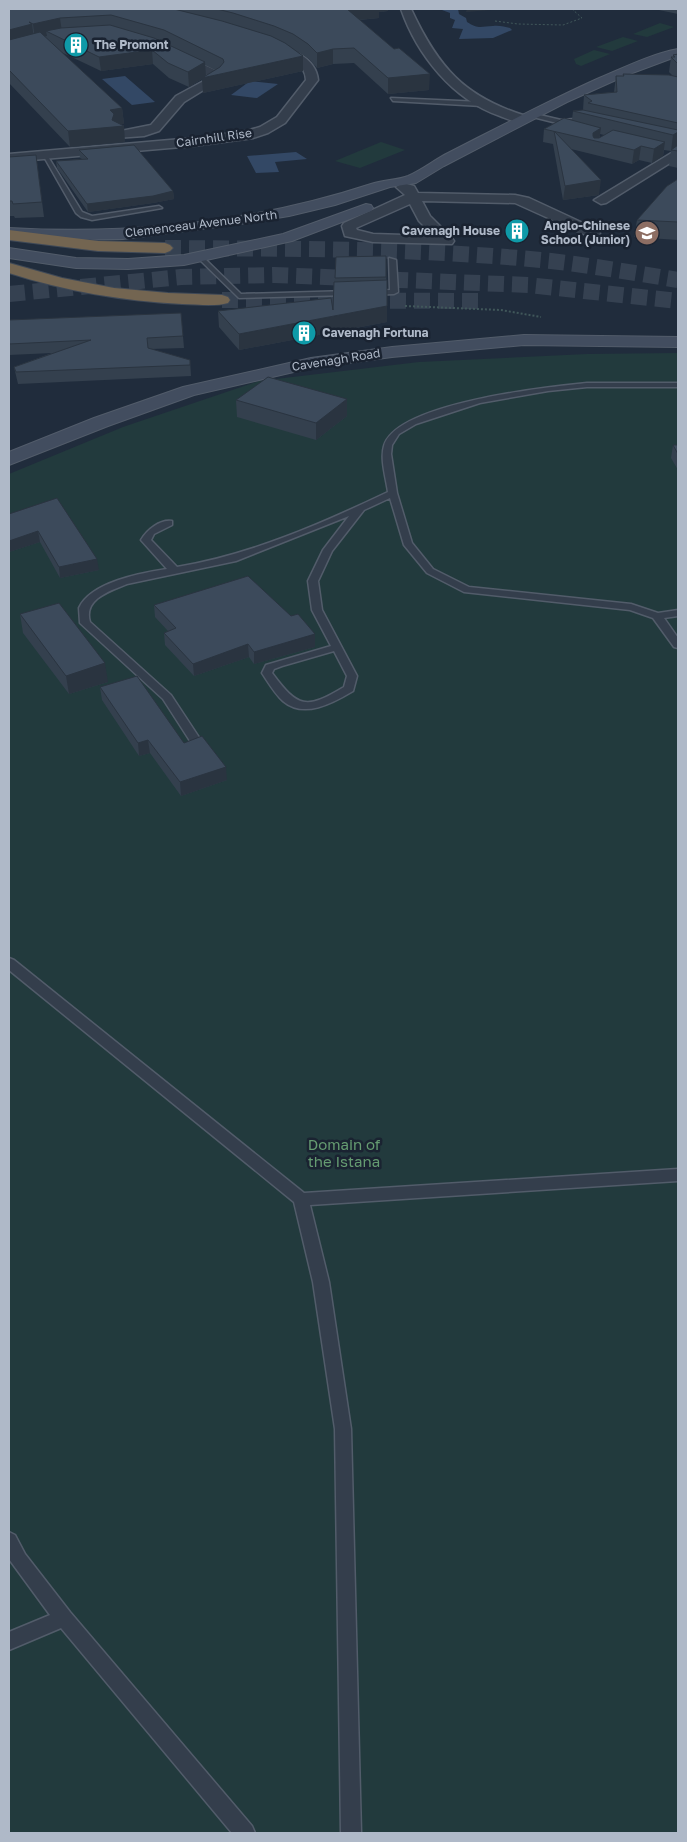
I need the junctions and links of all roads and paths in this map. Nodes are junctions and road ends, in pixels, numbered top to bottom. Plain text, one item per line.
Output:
1 (406, 9) edge
2 (572, 9) edge
3 (495, 21) dead end
4 (257, 40) edge
5 (160, 48) edge
6 (678, 52) edge
7 (624, 72) junction
8 (643, 78) edge
9 (393, 99) edge
10 (482, 104) junction
11 (526, 117) junction
12 (560, 122) junction
13 (582, 122) edge
14 (565, 129) edge
15 (16, 146) edge
16 (672, 153) edge
17 (45, 156) junction
18 (9, 158) edge
19 (411, 189) junction
20 (602, 200) edge
21 (159, 208) dead end
22 (376, 213) junction
23 (593, 233) dead end
24 (9, 234) edge
25 (399, 237) junction
26 (165, 248) tunnel mouth
27 (9, 253) edge
28 (200, 257) junction
29 (392, 260) dead end
30 (9, 268) edge
31 (356, 293) edge
32 (365, 293) edge
33 (222, 300) tunnel mouth
34 (678, 342) edge
35 (678, 385) edge
36 (9, 459) edge
37 (393, 493) junction
38 (359, 510) junction
39 (169, 523) dead end
40 (175, 571) junction
41 (678, 613) edge
42 (657, 616) junction
43 (678, 645) edge
44 (337, 647) junction
45 (196, 742) edge
46 (9, 963) edge
47 (678, 1175) edge
48 (301, 1199) junction
49 (9, 1540) edge
50 (14, 1562) edge
51 (64, 1618) junction
52 (9, 1641) edge
53 (245, 1833) edge
54 (351, 1833) edge

1 - 10 street
2 - 3 path
4 - 17 street, Cairnhill Rise
5 - 15 street
6 - 7 main road, Clemenceau Avenue North
7 - 8 street
7 - 11 main road, Clemenceau Avenue North
9 - 10 lane
10 - 11 street
11 - 12 lane
11 - 19 main road, Clemenceau Avenue North
12 - 13 lane
12 - 14 lane
16 - 20 street
17 - 18 street, Cairnhill Rise
17 - 21 lane
19 - 22 street
19 - 23 street
19 - 24 main road, Clemenceau Avenue North
19 - 25 street
19 - 28 main road, Clemenceau Avenue North
22 - 25 street
22 - 25 street
24 - 26 highway
27 - 28 main road, Clemenceau Avenue North
28 - 31 lane
29 - 32 lane
30 - 33 highway
34 - 36 main road, Cavenagh Road
35 - 37 lane
37 - 38 lane
37 - 42 lane
38 - 40 lane
38 - 44 lane
39 - 40 lane
40 - 45 lane
41 - 42 lane
42 - 43 lane
44 - 44 lane
46 - 48 lane
47 - 48 lane
48 - 54 lane
49 - 50 lane
50 - 51 lane
51 - 52 lane
51 - 53 lane

